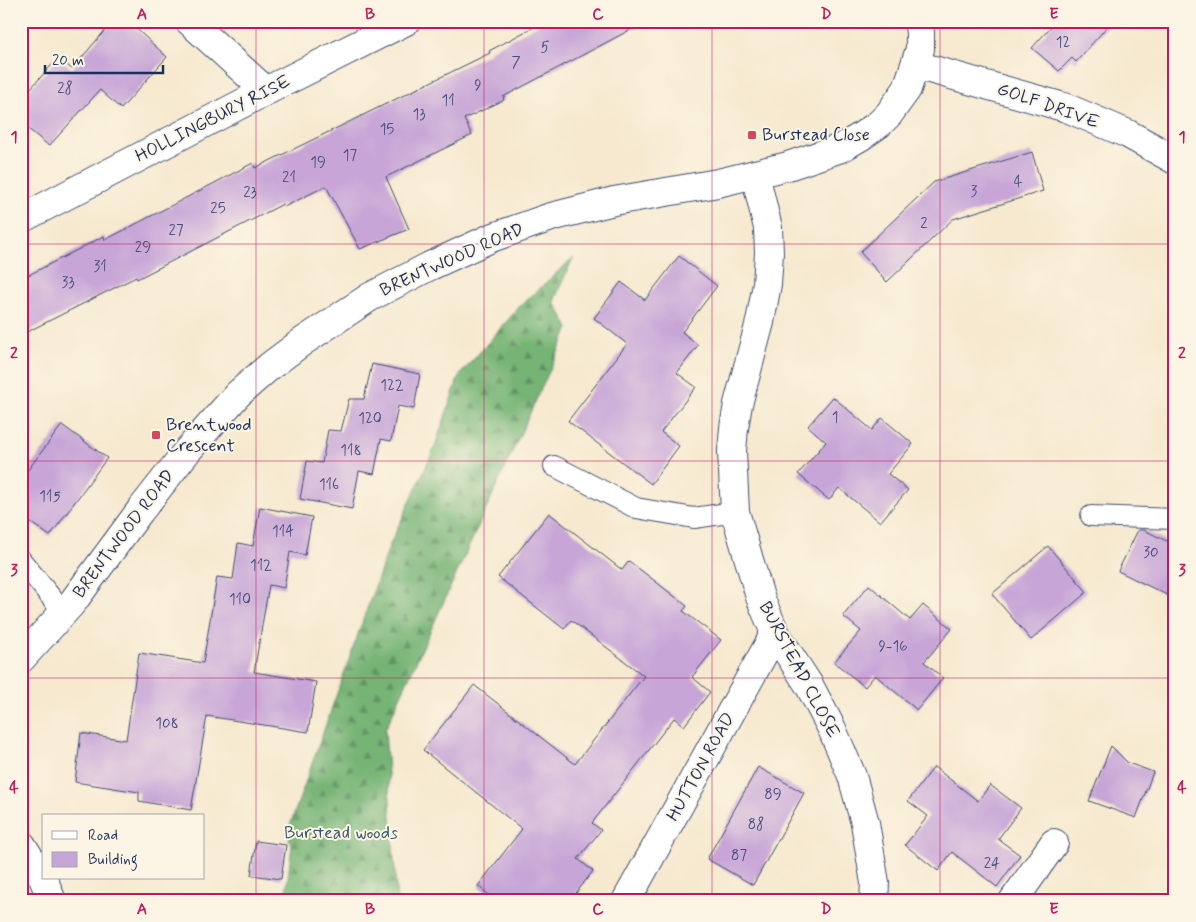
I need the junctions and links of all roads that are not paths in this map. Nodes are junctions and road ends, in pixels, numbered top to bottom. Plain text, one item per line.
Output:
1 (189, 21) edge
2 (406, 21) edge
3 (918, 21) edge
4 (916, 65) junction
5 (266, 91) junction
6 (1175, 160) edge
7 (755, 174) junction
8 (21, 219) edge
9 (554, 466) dead end
10 (735, 512) junction
11 (1091, 516) dead end
12 (1175, 519) edge
13 (21, 560) edge
14 (63, 612) junction
15 (776, 633) junction
16 (21, 659) edge
17 (1054, 843) dead end
18 (21, 844) edge
19 (42, 876) edge
20 (44, 880) edge
21 (52, 901) edge
22 (626, 901) edge
23 (874, 901) edge
24 (1013, 901) edge

1 - 5 street
2 - 5 street, HOLLINGBURY RISE
3 - 4 street, BRENTWOOD ROAD
4 - 6 street, GOLF DRIVE
4 - 7 street, BRENTWOOD ROAD
5 - 8 street, HOLLINGBURY RISE
7 - 10 street, BURSTEAD CLOSE
7 - 14 street, BRENTWOOD ROAD
9 - 10 lane
10 - 15 street, BURSTEAD CLOSE
11 - 12 lane
13 - 14 lane
14 - 16 street, BRENTWOOD ROAD
15 - 22 street, HUTTON ROAD
15 - 23 street, BURSTEAD CLOSE
17 - 24 street
18 - 19 street
20 - 21 street

